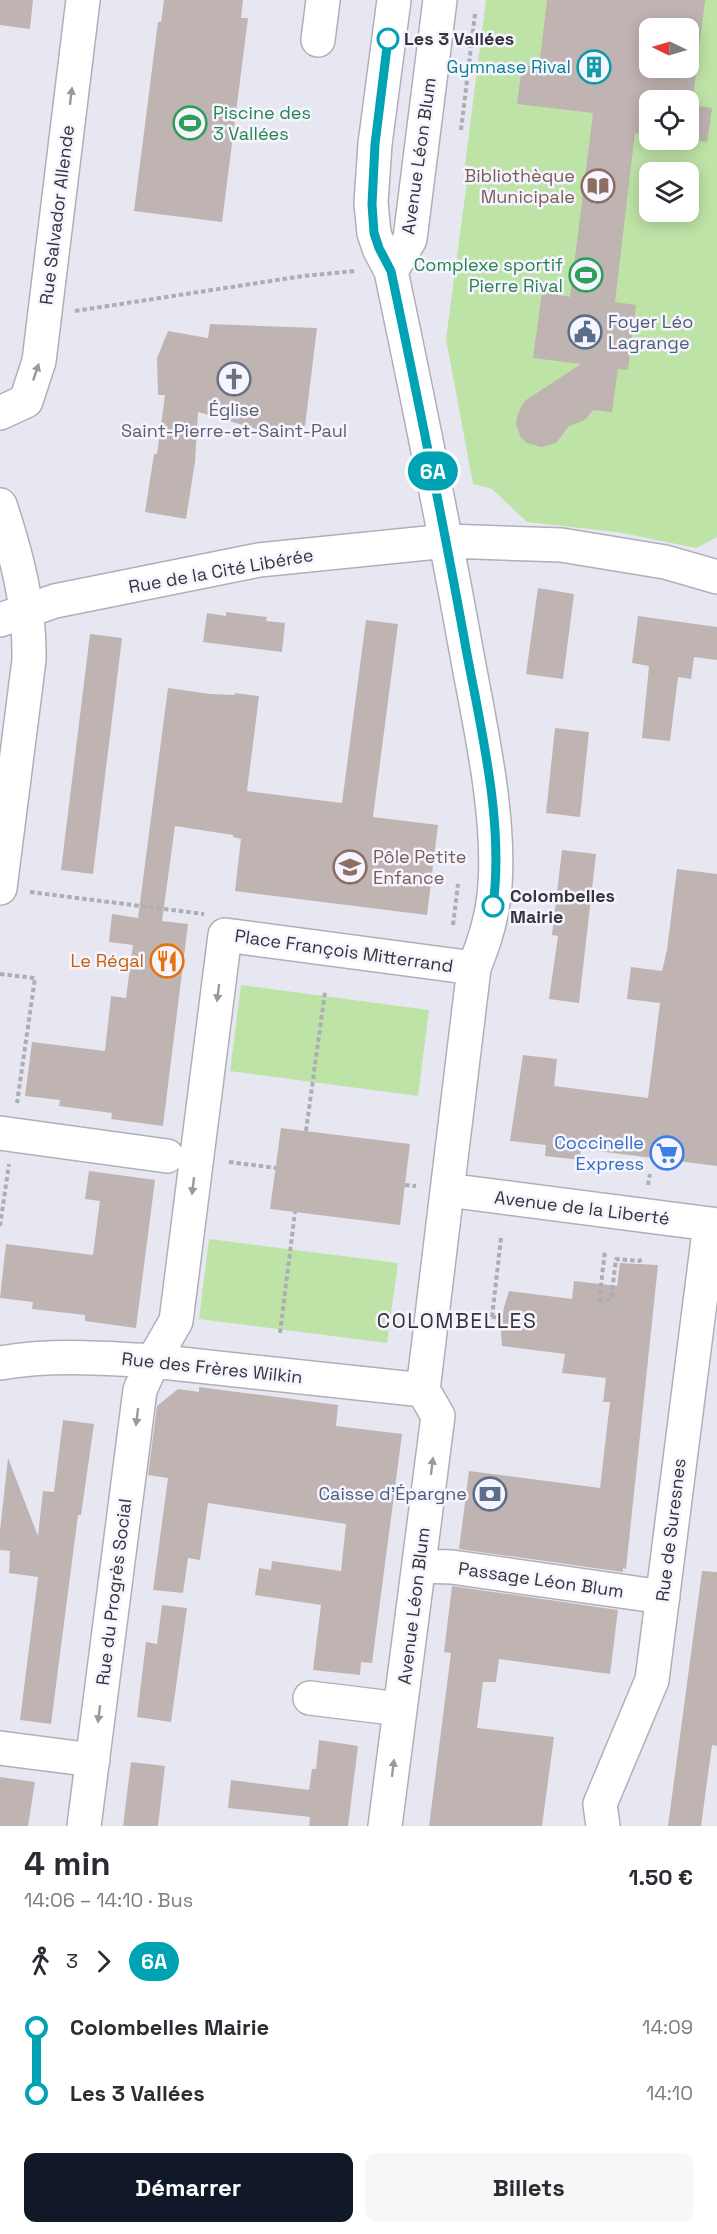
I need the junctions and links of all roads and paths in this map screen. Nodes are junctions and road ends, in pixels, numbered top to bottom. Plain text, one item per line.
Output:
1 (83, 0) edge
2 (323, 0) edge
3 (393, 0) edge
4 (440, 0) edge
5 (475, 14) dead end
6 (318, 40) dead end
7 (461, 130) dead end
8 (351, 271) dead end
9 (391, 271) junction
10 (45, 315) junction
11 (0, 413) edge
12 (0, 505) edge
13 (447, 541) junction
14 (717, 577) edge
15 (14, 615) edge
16 (458, 884) dead end
17 (12, 890) edge
18 (203, 914) dead end
19 (452, 933) dead end
20 (474, 968) junction
21 (0, 974) edge
22 (35, 978) dead end
23 (325, 992) dead end
24 (306, 1131) dead end
25 (0, 1133) edge
26 (167, 1156) dead end
27 (219, 1160) dead end
28 (276, 1168) dead end
29 (447, 1190) junction
30 (295, 1212) dead end
31 (713, 1225) edge
32 (501, 1238) dead end
33 (605, 1251) dead end
34 (644, 1258) dead end
35 (462, 1314) dead end
36 (492, 1317) junction
37 (503, 1318) dead end
38 (280, 1333) dead end
39 (153, 1361) junction
40 (0, 1363) edge
41 (423, 1390) junction
42 (419, 1566) junction
43 (663, 1597) junction
44 (310, 1698) dead end
45 (400, 1709) junction
46 (0, 1748) edge
47 (93, 1760) junction
48 (84, 1826) edge
49 (385, 1826) edge
50 (603, 1826) edge

10 -> 1 street, Rue Salvador Allende
2 - 6 street
3 - 9 street, Avenue Léon Blum
4 - 9 street, Avenue Léon Blum
5 - 7 path
8 - 10 path
9 - 13 street, Avenue Léon Blum
11 -> 10 street, Rue Salvador Allende
12 - 15 street
13 - 14 street, Rue de la Cité Libérée
13 - 15 street, Rue de la Cité Libérée
13 - 20 street, Avenue Léon Blum
15 - 17 street
16 - 19 path
17 - 18 path
20 - 29 street, Place François Mitterrand
20 -> 39 street, Place François Mitterrand
21 - 22 path
23 - 24 path
25 - 26 street
27 - 28 path
29 - 31 street, Avenue de la Liberté
29 - 41 street, Place François Mitterrand
30 - 38 path
31 - 43 street, Rue de Suresnes
32 - 36 path
33 - 34 path
35 - 36 path
36 - 37 path
39 - 40 street, Rue des Frères Wilkin
39 - 41 street, Rue des Frères Wilkin
39 -> 47 street, Rue du Progrès Social
42 -> 41 street, Avenue Léon Blum
42 - 43 street, Passage Léon Blum
42 - 45 street, Avenue Léon Blum
43 - 50 street, Rue de Suresnes
44 - 45 street
49 -> 45 street, Avenue Léon Blum
46 - 47 street
47 - 48 street, Rue du Progrès Social

